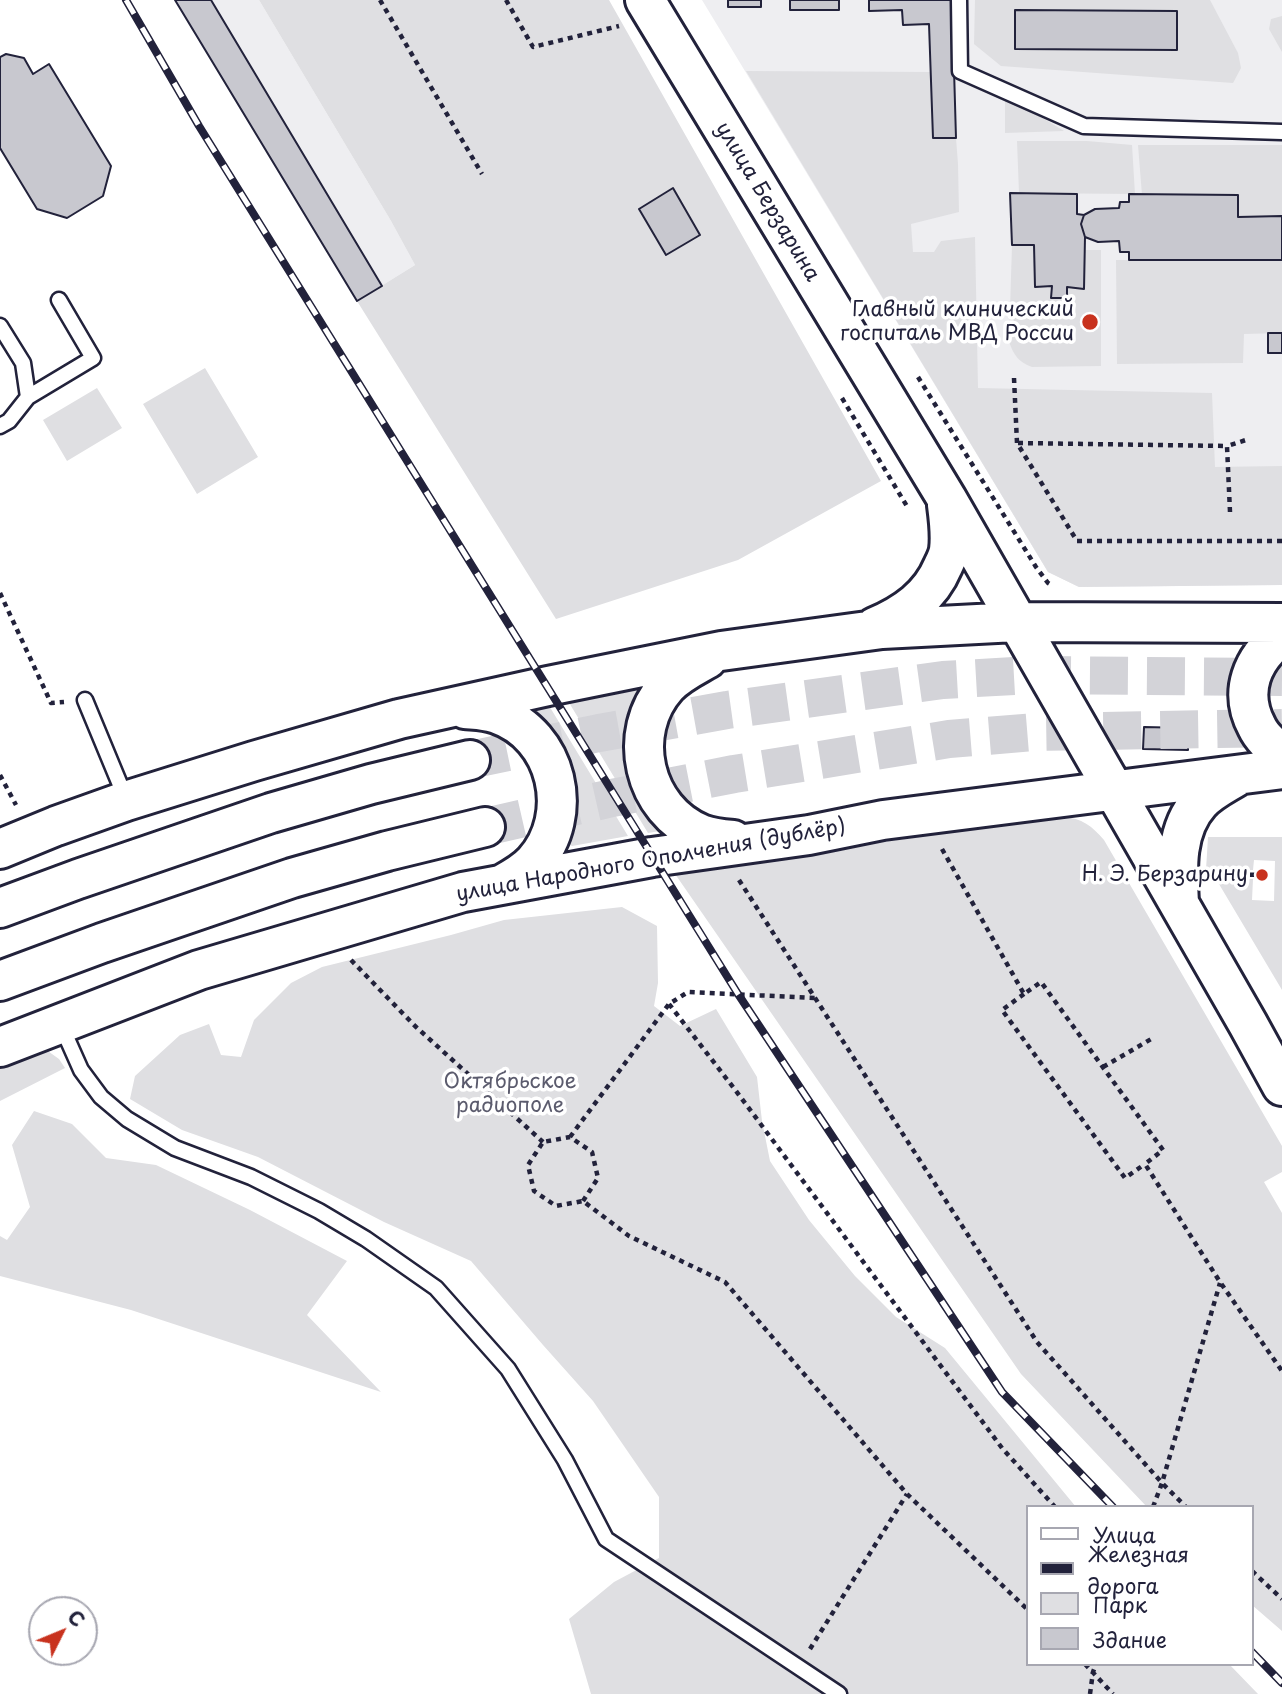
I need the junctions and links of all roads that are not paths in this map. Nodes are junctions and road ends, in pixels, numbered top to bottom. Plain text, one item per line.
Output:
1 (959, 0) edge
2 (634, 12) edge
3 (1282, 132) edge
4 (59, 300) dead end
5 (0, 326) edge
6 (28, 397) junction
7 (0, 426) edge
8 (947, 499) junction
9 (1016, 622) junction
10 (1282, 623) edge
11 (866, 631) junction
12 (1282, 636) edge
13 (721, 651) junction
14 (85, 700) road end
15 (451, 708) junction
16 (1282, 755) edge
17 (470, 761) tunnel mouth
18 (1282, 769) edge
19 (1238, 776) junction
20 (1113, 790) junction
21 (126, 801) junction
22 (485, 827) tunnel mouth
23 (756, 843) junction
24 (0, 849) edge
25 (501, 886) junction
26 (1179, 905) junction
27 (0, 908) edge
28 (0, 981) edge
29 (60, 1023) junction
30 (0, 1047) edge
31 (1282, 1086) edge
32 (839, 1694) edge

1 - 3 lane
2 - 8 street, улица Берзарина
4 - 6 lane
5 - 6 lane
6 - 7 lane
8 - 9 street, улица Берзарина
8 - 11 street
9 - 10 street
9 - 11 street
9 - 20 street, улица Берзарина
11 - 13 street
12 - 16 street
13 - 15 street
13 - 23 street
14 - 21 lane
15 - 21 street
15 - 25 street
17 - 27 street
18 - 19 street, улица Народного Ополчения (дублёр)
19 - 20 street, улица Народного Ополчения (дублёр)
19 - 26 street
20 - 23 street, улица Народного Ополчения (дублёр)
20 - 26 street
21 - 24 street
22 - 28 street
23 - 25 street, улица Народного Ополчения (дублёр)
25 - 29 street, улица Народного Ополчения (дублёр)
26 - 31 street
29 - 30 street, улица Народного Ополчения (дублёр)
29 - 32 lane

